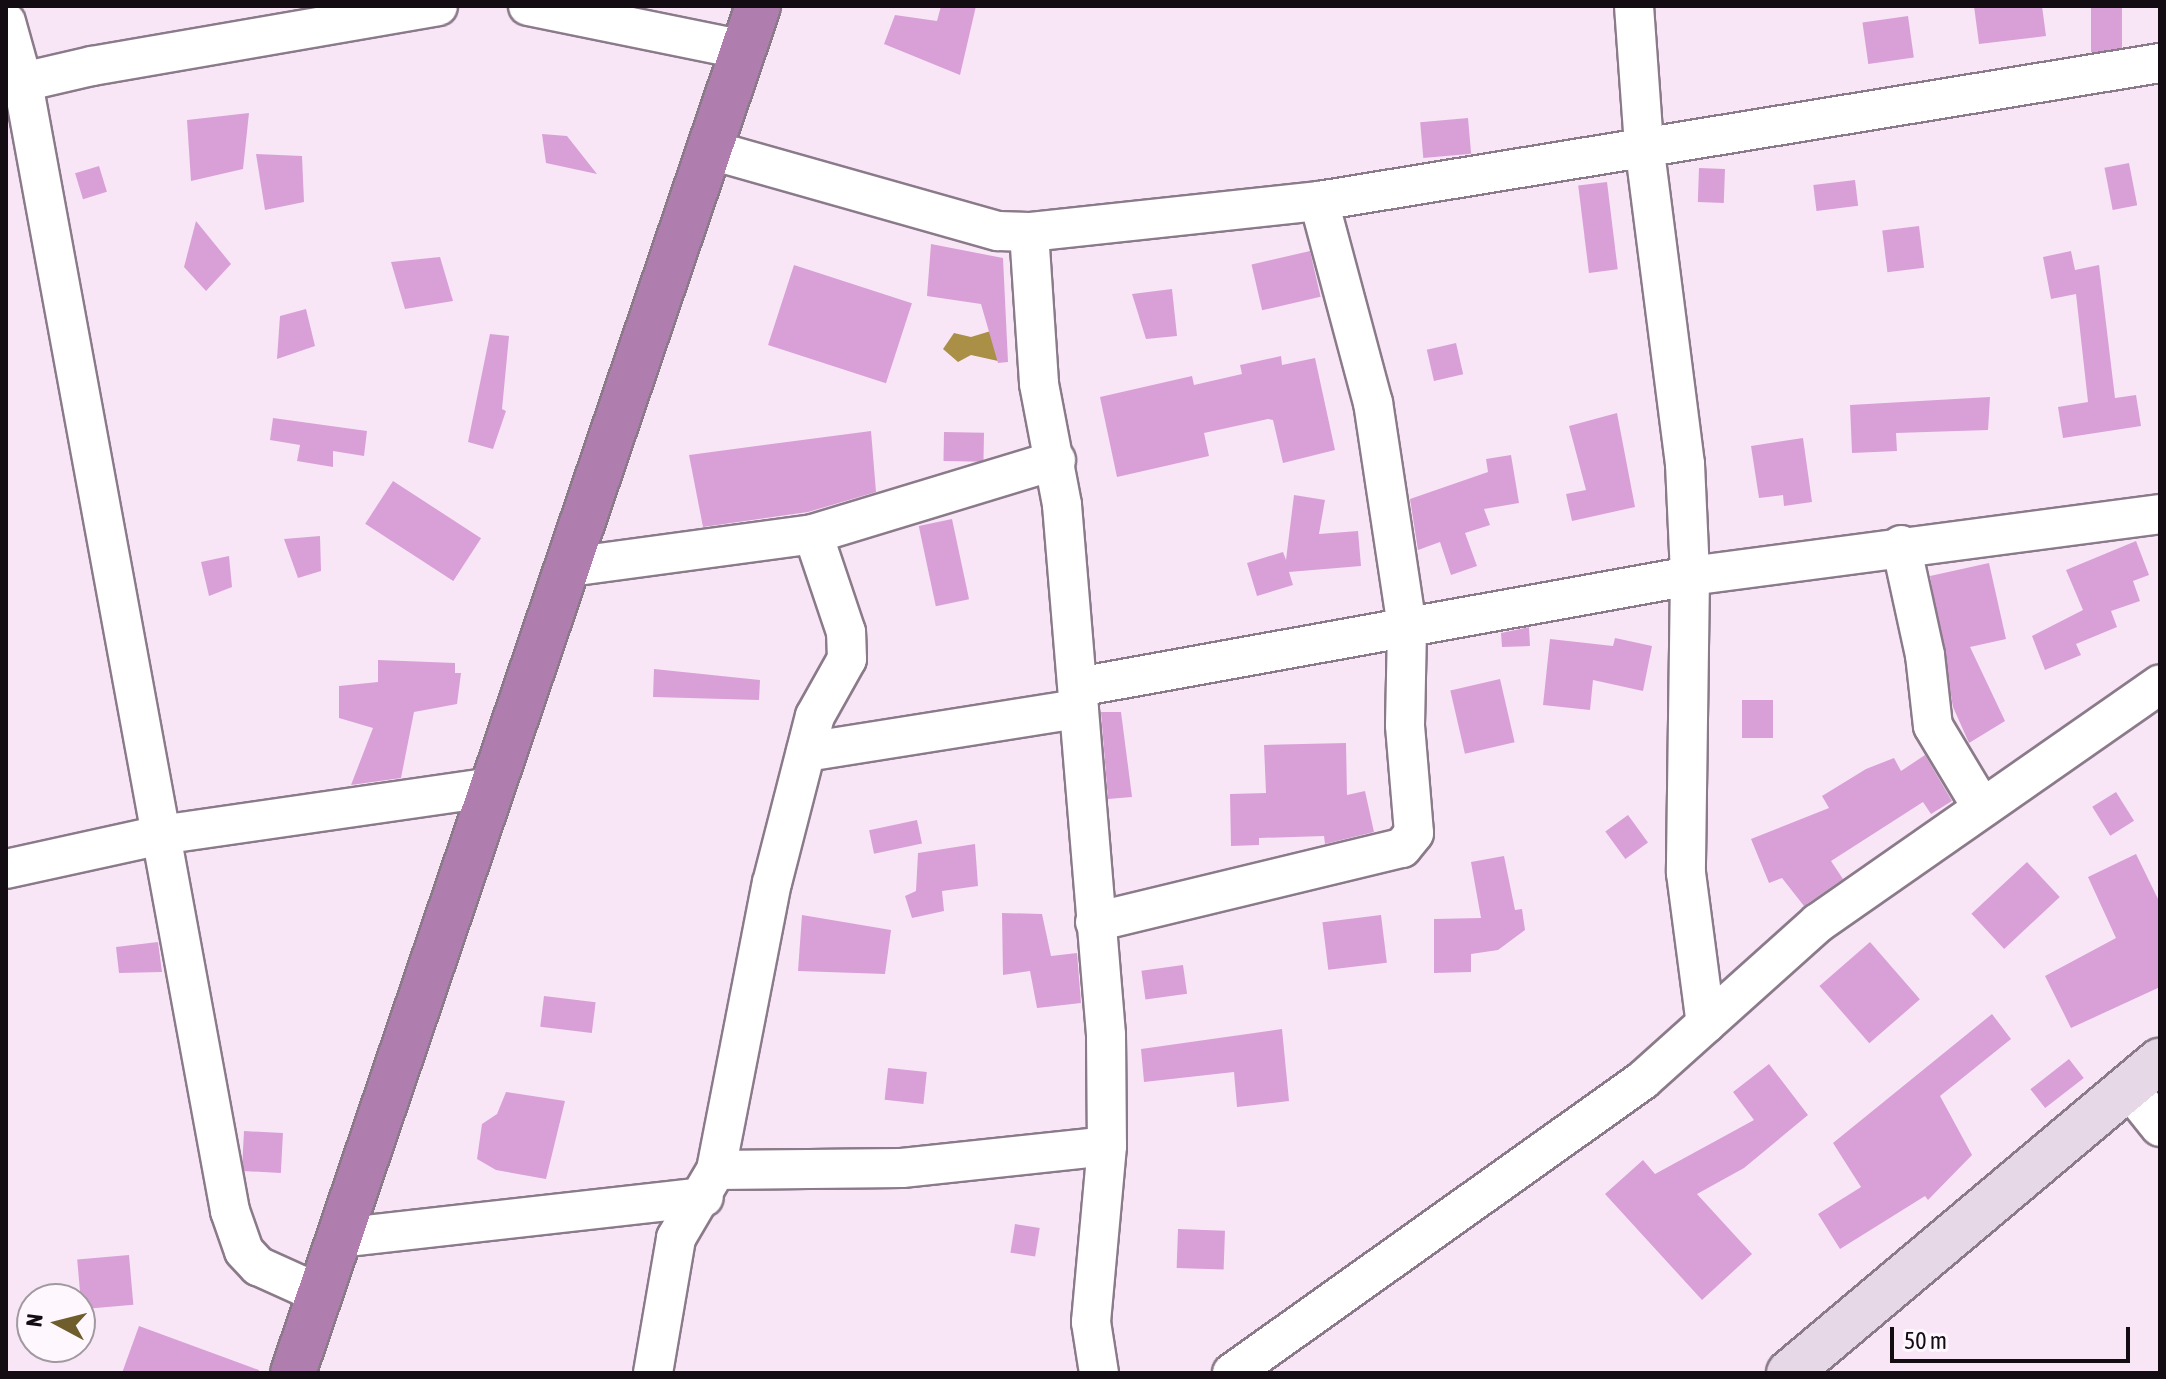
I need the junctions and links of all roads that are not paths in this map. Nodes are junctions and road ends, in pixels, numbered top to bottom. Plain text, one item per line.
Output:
1 (438, 6) edge
2 (528, 6) edge
3 (758, 6) edge
4 (1634, 6) edge
5 (6, 22) edge
6 (744, 50) junction
7 (2160, 63) edge
8 (14, 84) edge
9 (1644, 144) junction
10 (711, 150) junction
11 (1319, 201) junction
12 (1029, 232) junction
13 (1056, 460) junction
14 (2160, 514) edge
15 (813, 534) junction
16 (1901, 545) junction
17 (570, 567) junction
18 (1690, 576) junction
19 (1407, 627) junction
20 (2160, 684) edge
21 (1079, 698) junction
22 (806, 752) junction
23 (493, 787) junction
24 (1981, 806) junction
25 (160, 835) junction
26 (6, 869) edge
27 (1095, 922) junction
28 (1706, 1024) junction
29 (2144, 1074) edge
30 (2160, 1127) edge
31 (1107, 1146) junction
32 (710, 1184) junction
33 (339, 1238) junction
34 (320, 1294) junction
35 (1799, 1368) edge
36 (293, 1373) edge
37 (653, 1373) edge
38 (1095, 1373) edge
39 (1232, 1373) edge

1 - 8 street
2 - 6 street
3 - 6 highway
4 - 9 street
5 - 8 street
6 - 10 highway
7 - 9 street
8 - 25 street
9 - 11 street
9 - 18 street
10 - 12 street
10 - 17 highway
11 - 12 street
11 - 19 street
12 - 13 street
13 - 15 street
13 - 21 street
14 - 16 street
15 - 17 street
15 - 22 street
16 - 18 street
16 - 24 street
17 - 23 highway
18 - 19 street
18 - 28 street
19 - 21 street
19 - 27 street
20 - 24 street
21 - 22 street
21 - 27 street
22 - 32 street
23 - 25 street
23 - 33 highway
24 - 28 street
25 - 26 street
25 - 34 street
27 - 31 street
28 - 39 street
29 - 30 street
29 - 35 main road
31 - 32 street
31 - 38 street
32 - 33 street
32 - 37 street
33 - 34 highway
34 - 36 highway

